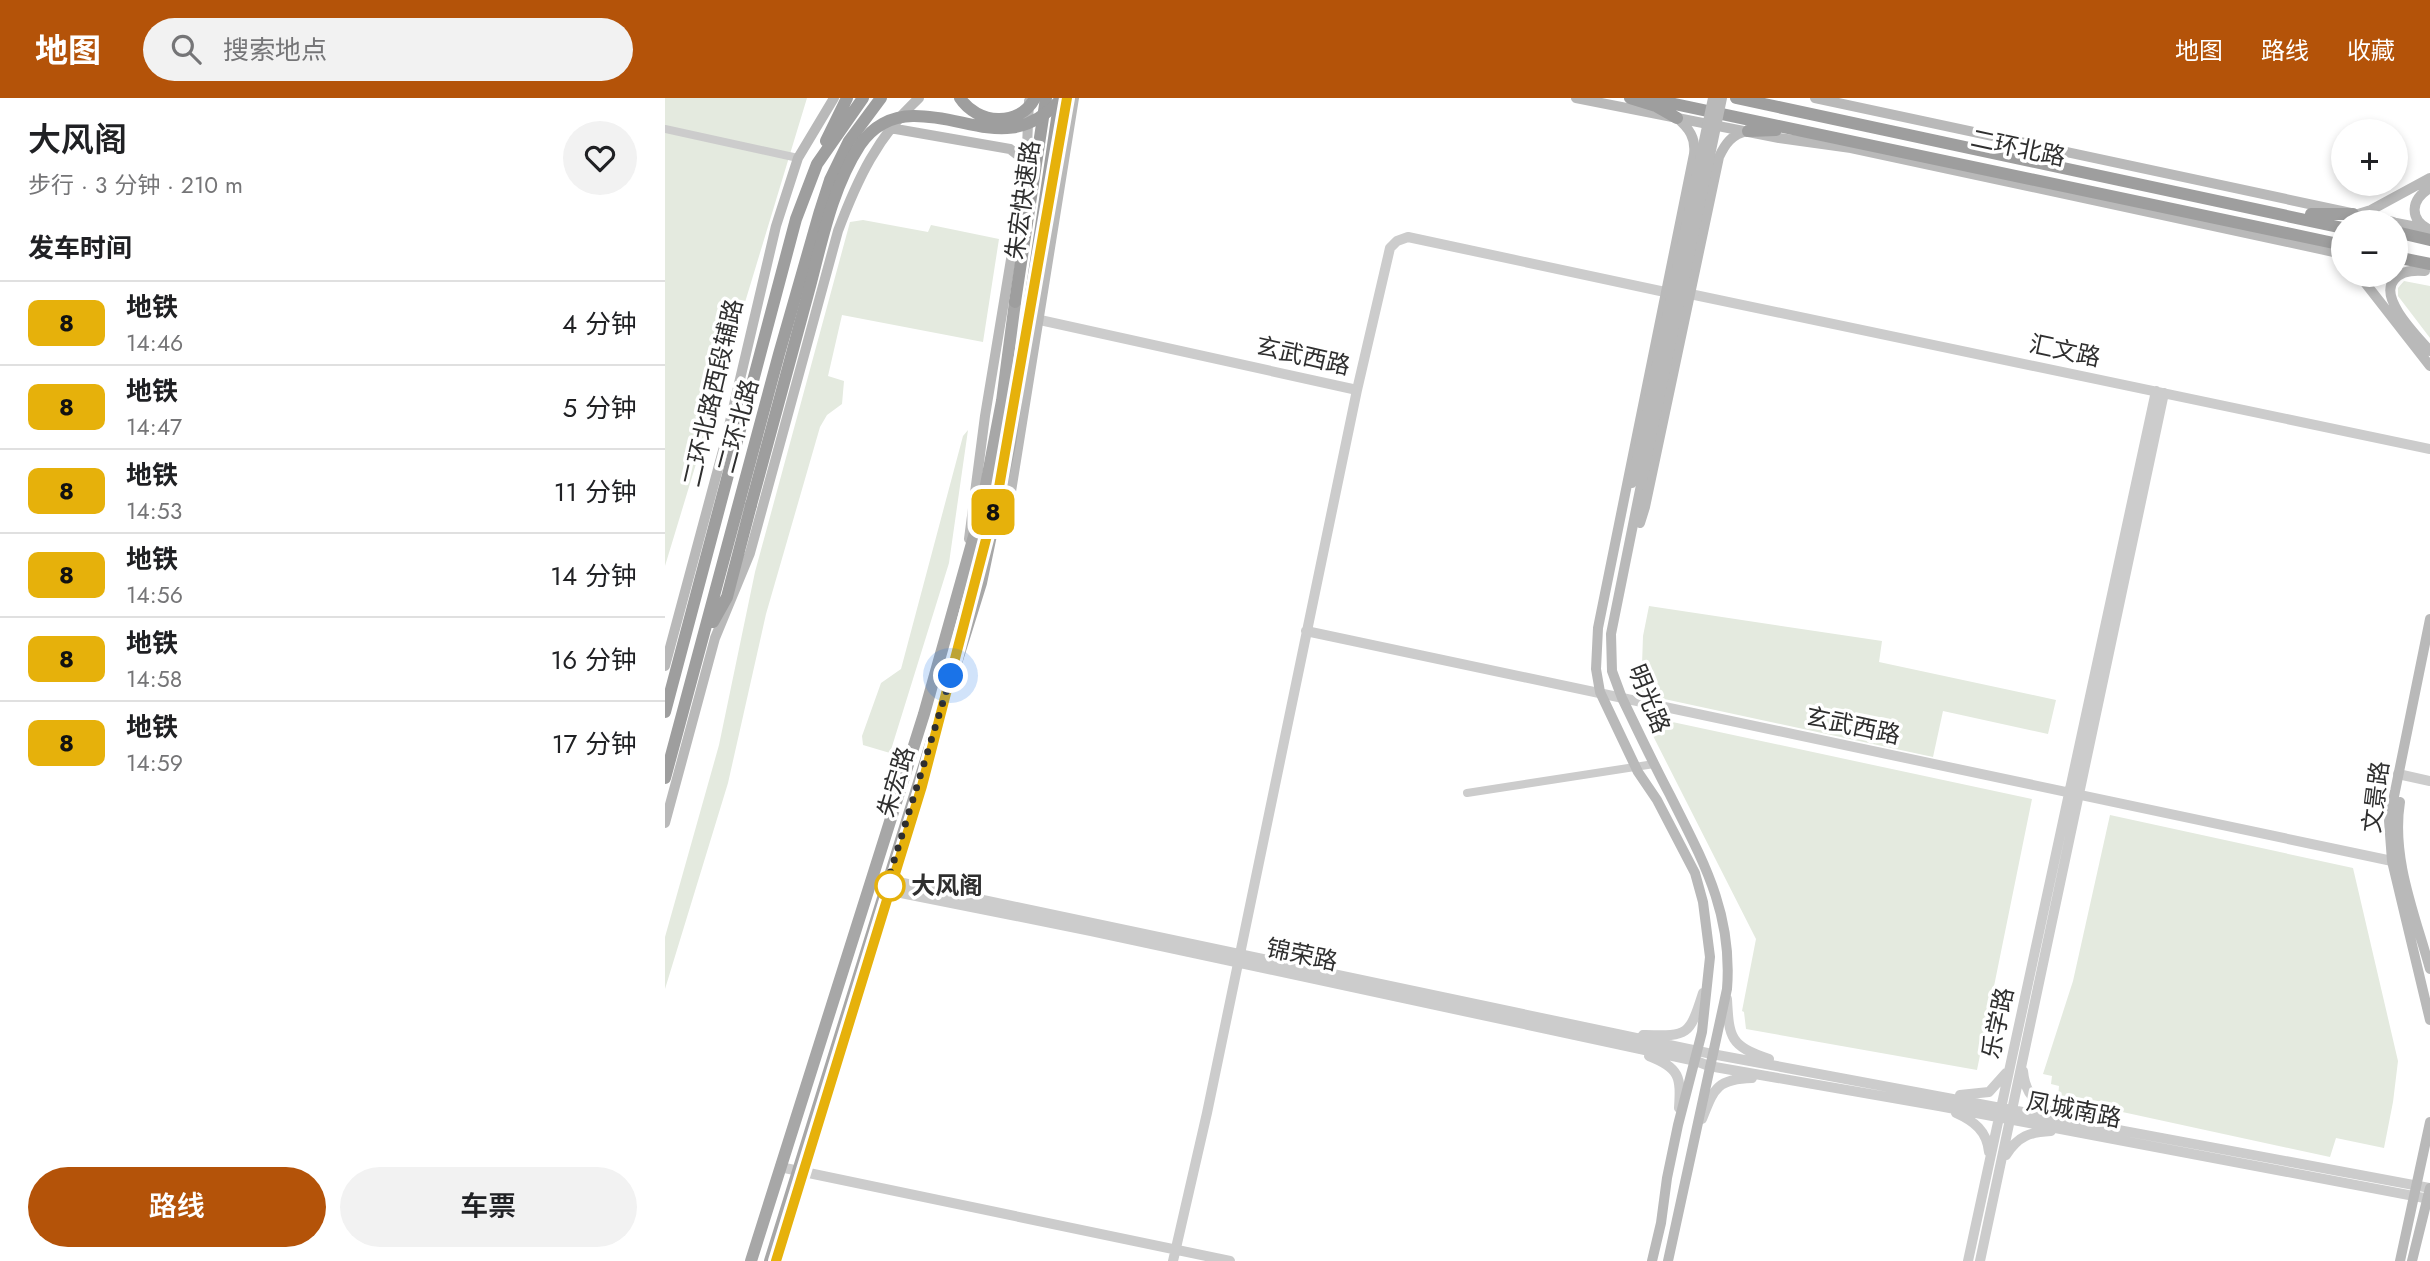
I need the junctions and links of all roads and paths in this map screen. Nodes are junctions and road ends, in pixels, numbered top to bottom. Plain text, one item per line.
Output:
1 (834, 98) edge
2 (848, 98) edge
3 (863, 98) edge
4 (881, 98) edge
5 (919, 98) edge
6 (960, 98) edge
7 (1029, 98) edge
8 (1035, 98) edge
9 (1046, 98) edge
10 (1061, 98) edge
11 (1074, 98) edge
12 (1576, 98) edge
13 (1630, 98) edge
14 (1646, 98) edge
15 (1685, 98) edge
16 (1713, 98) edge
17 (1722, 98) edge
18 (1736, 98) edge
19 (1771, 98) edge
20 (1815, 98) edge
21 (1784, 99) edge
22 (1677, 118) junction
23 (890, 128) junction
24 (665, 129) edge
25 (1748, 131) junction
26 (1817, 134) junction
27 (2010, 149) junction
28 (2033, 154) junction
29 (1976, 155) junction
30 (797, 158) junction
31 (1939, 160) junction
32 (817, 164) junction
33 (2060, 168) junction
34 (1026, 169) junction
35 (2430, 178) edge
36 (2107, 188) junction
37 (2430, 188) edge
38 (2149, 204) junction
39 (2371, 210) edge
40 (2331, 214) edge
41 (2331, 216) edge
42 (2331, 225) edge
43 (2408, 226) edge
44 (2430, 230) edge
45 (2331, 235) edge
46 (2408, 235) edge
47 (2430, 240) edge
48 (2408, 241) edge
49 (2430, 246) edge
50 (2331, 247) edge
51 (2331, 250) edge
52 (2408, 251) edge
53 (2430, 256) edge
54 (2408, 262) edge
55 (2408, 266) edge
56 (2428, 269) edge
57 (2368, 287) edge
58 (1665, 292) junction
59 (1690, 294) junction
60 (1014, 302) joint
61 (1028, 308) joint
62 (1040, 320) junction
63 (2430, 351) edge
64 (2430, 366) edge
65 (1357, 390) junction
66 (2160, 392) junction
67 (2430, 449) edge
68 (1637, 484) junction
69 (992, 540) junction
70 (1616, 544) junction
71 (968, 555) junction
72 (1629, 555) junction
73 (744, 566) junction
74 (727, 597) junction
75 (2430, 619) edge
76 (1306, 631) junction
77 (711, 634) junction
78 (2430, 655) edge
79 (665, 666) edge
80 (1600, 692) junction
81 (1622, 698) junction
82 (665, 712) edge
83 (1654, 764) junction
84 (1636, 767) junction
85 (2401, 775) junction
86 (665, 778) edge
87 (2430, 781) edge
88 (1467, 793) dead end
89 (2074, 794) junction
90 (665, 823) edge
91 (2392, 861) junction
92 (887, 885) junction
93 (1238, 958) junction
94 (2430, 970) edge
95 (1708, 976) junction
96 (1727, 989) junction
97 (2430, 1020) edge
98 (1615, 1039) junction
99 (1712, 1054) junction
100 (1698, 1056) junction
101 (2011, 1060) junction
102 (2023, 1062) junction
103 (1709, 1066) junction
104 (1803, 1070) junction
105 (1774, 1077) junction
106 (1940, 1101) junction
107 (2000, 1112) junction
108 (2012, 1114) junction
109 (2430, 1122) edge
110 (2065, 1124) junction
111 (1678, 1125) junction
112 (1697, 1132) junction
113 (1989, 1162) junction
114 (2001, 1165) junction
115 (780, 1167) junction
116 (797, 1171) junction
117 (2415, 1191) junction
118 (2429, 1192) edge
119 (1175, 1249) junction
120 (750, 1258) edge
121 (770, 1261) edge
122 (1173, 1261) edge
123 (1230, 1261) edge
124 (1652, 1261) edge
125 (1668, 1261) edge
126 (1968, 1261) edge
127 (1980, 1261) edge
128 (2400, 1261) edge
129 (2412, 1261) edge

1 - 30 main road, 二环北路西段辅路
2 - 32 highway
3 - 32 highway, 二环北路
4 - 77 highway, 二环北路
5 - 23 main road
6 - 8 highway, bridge
7 - 34 main road, 朱宏路
9 - 60 highway, 朱宏快速路
10 - 61 highway, 朱宏快速路
10 - 74 highway, bridge
11 - 62 main road
12 - 22 main road
13 - 22 highway
14 - 26 highway
15 - 29 highway, 二环北路
16 - 68 main road, 明光路, bridge
17 - 68 main road, 明光路, bridge
18 - 29 highway, 二环北路
19 - 21 highway
20 - 40 main road
21 - 27 highway
22 - 25 main road
22 - 58 main road, 明光路
23 - 34 main road
23 - 73 main road
24 - 30 street
25 - 26 highway
25 - 51 main road
25 - 59 main road
26 - 31 highway
27 - 28 highway
27 - 29 highway
28 - 33 highway
28 - 41 highway
29 - 31 highway
29 - 33 highway, 二环北路
29 - 36 highway, 二环北路
30 - 79 main road, 二环北路西段辅路
31 - 38 highway
32 - 82 highway, 二环北路
33 - 42 highway, 二环北路
34 - 71 main road, 朱宏路
35 - 39 main road
36 - 38 highway
36 - 45 highway, 二环北路
37 - 44 main road
38 - 50 highway
43 - 44 main road
46 - 47 highway
48 - 49 highway
52 - 53 highway
54 - 56 highway
55 - 56 main road
56 - 63 main road
57 - 64 main road
58 - 65 street
58 - 70 main road, 明光路
59 - 66 street, 汇文路
59 - 72 main road
60 - 71 main road, 朱宏路
61 - 69 main road, 朱宏路
62 - 65 street, 玄武西路
62 - 69 main road
65 - 76 street, 玄武西路
66 - 67 street, 汇文路
66 - 89 street
68 - 70 main road, 明光路
68 - 72 main road, 明光路
69 - 92 main road, 朱宏路
70 - 80 main road, 明光路
71 - 115 main road, 朱宏路
72 - 81 main road, 明光路
73 - 74 main road
73 - 77 main road
74 - 77 highway
75 - 85 main road, 文景路
76 - 80 street, 玄武西路
76 - 93 street, 玄武西路
77 - 86 highway, 二环北路
77 - 90 main road
78 - 85 main road, 文景路
80 - 81 street, 玄武西路
80 - 84 main road, 明光路
81 - 83 main road, 明光路
81 - 89 street, 玄武西路
83 - 84 street
83 - 96 main road, 明光路
84 - 88 street
84 - 95 main road, 明光路
85 - 87 street
85 - 91 main road, 文景路
85 - 94 main road, 文景路
89 - 91 street, 玄武西路
89 - 101 street, 乐学路
89 - 102 street, 乐学路
91 - 97 main road, 文景路
92 - 93 street, 锦荣路
92 - 116 main road, 朱宏路
93 - 98 street, 锦荣路
93 - 119 street, 玄武西路
95 - 98 street
95 - 100 main road, 明光路
96 - 99 main road, 明光路
96 - 104 street
98 - 100 street, 锦荣路
98 - 111 street
99 - 100 street, 锦荣路
99 - 103 main road, 明光路
99 - 104 street, 凤城南路
100 - 103 street, 锦荣路
100 - 111 main road, 明光路
101 - 106 street
101 - 107 street, 乐学路
102 - 108 street, 乐学路
102 - 110 street
103 - 105 street, 凤城南路
103 - 112 main road, 明光路
104 - 106 street, 凤城南路
105 - 106 street, 凤城南路
105 - 112 street
106 - 107 street, 凤城南路
106 - 113 street
107 - 108 street, 凤城南路
107 - 113 street, 乐学路
108 - 110 street, 凤城南路
108 - 114 street, 乐学路
109 - 117 main road
110 - 114 street
110 - 117 street, 凤城南路
111 - 124 main road, 明光路
112 - 125 main road, 明光路
113 - 126 street, 乐学路
114 - 127 street, 乐学路
115 - 116 street
115 - 120 main road, 朱宏路
116 - 119 street
116 - 121 main road, 朱宏路
117 - 118 street, 凤城南路
117 - 128 main road
118 - 129 main road
119 - 122 street, 玄武西路
119 - 123 street

